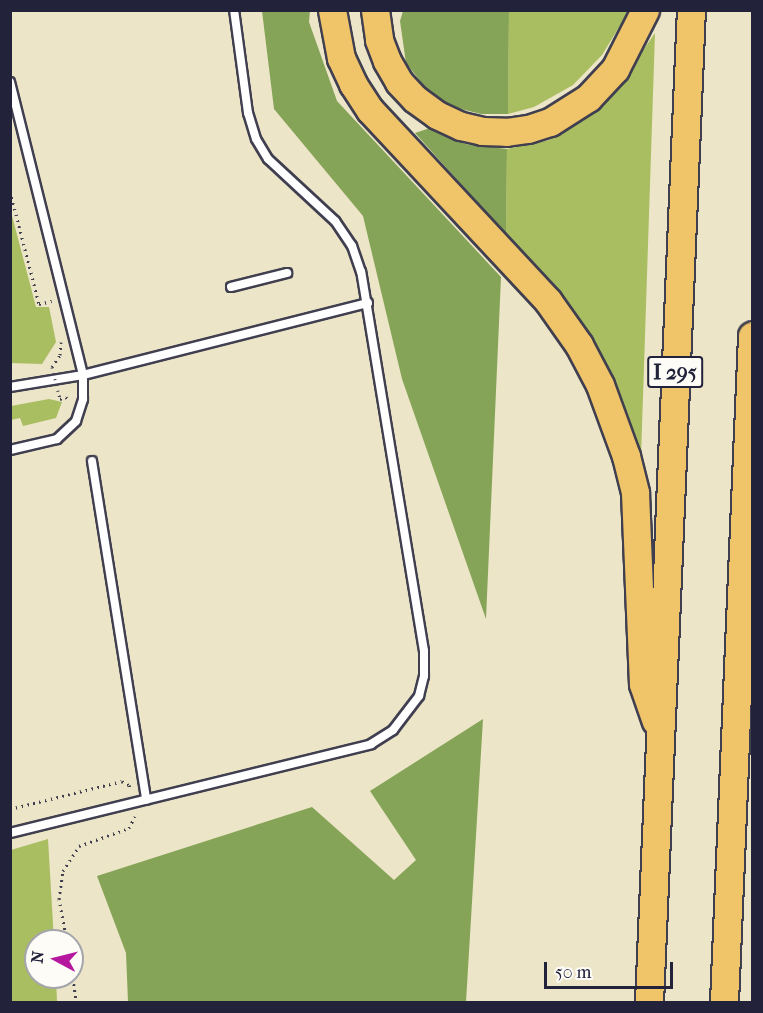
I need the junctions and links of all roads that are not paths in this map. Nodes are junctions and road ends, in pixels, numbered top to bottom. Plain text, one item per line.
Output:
1 (234, 10) edge
2 (332, 10) edge
3 (375, 10) edge
4 (645, 10) edge
5 (691, 10) edge
6 (10, 82) edge
7 (287, 273) dead end
8 (231, 287) dead end
9 (368, 303) junction
10 (753, 336) edge
11 (83, 375) junction
12 (10, 387) edge
13 (10, 450) edge
14 (92, 461) dead end
15 (661, 734) junction
16 (146, 800) junction
17 (10, 833) edge
18 (649, 1002) edge
19 (724, 1002) edge

1 - 9 lane
2 - 15 highway
3 - 4 highway
5 - 15 highway, I 295
6 - 11 lane
7 - 8 lane
9 - 11 lane
9 - 16 lane
10 - 19 highway
11 - 12 lane
11 - 13 lane
14 - 16 lane
15 - 18 highway, I 295
16 - 17 lane

